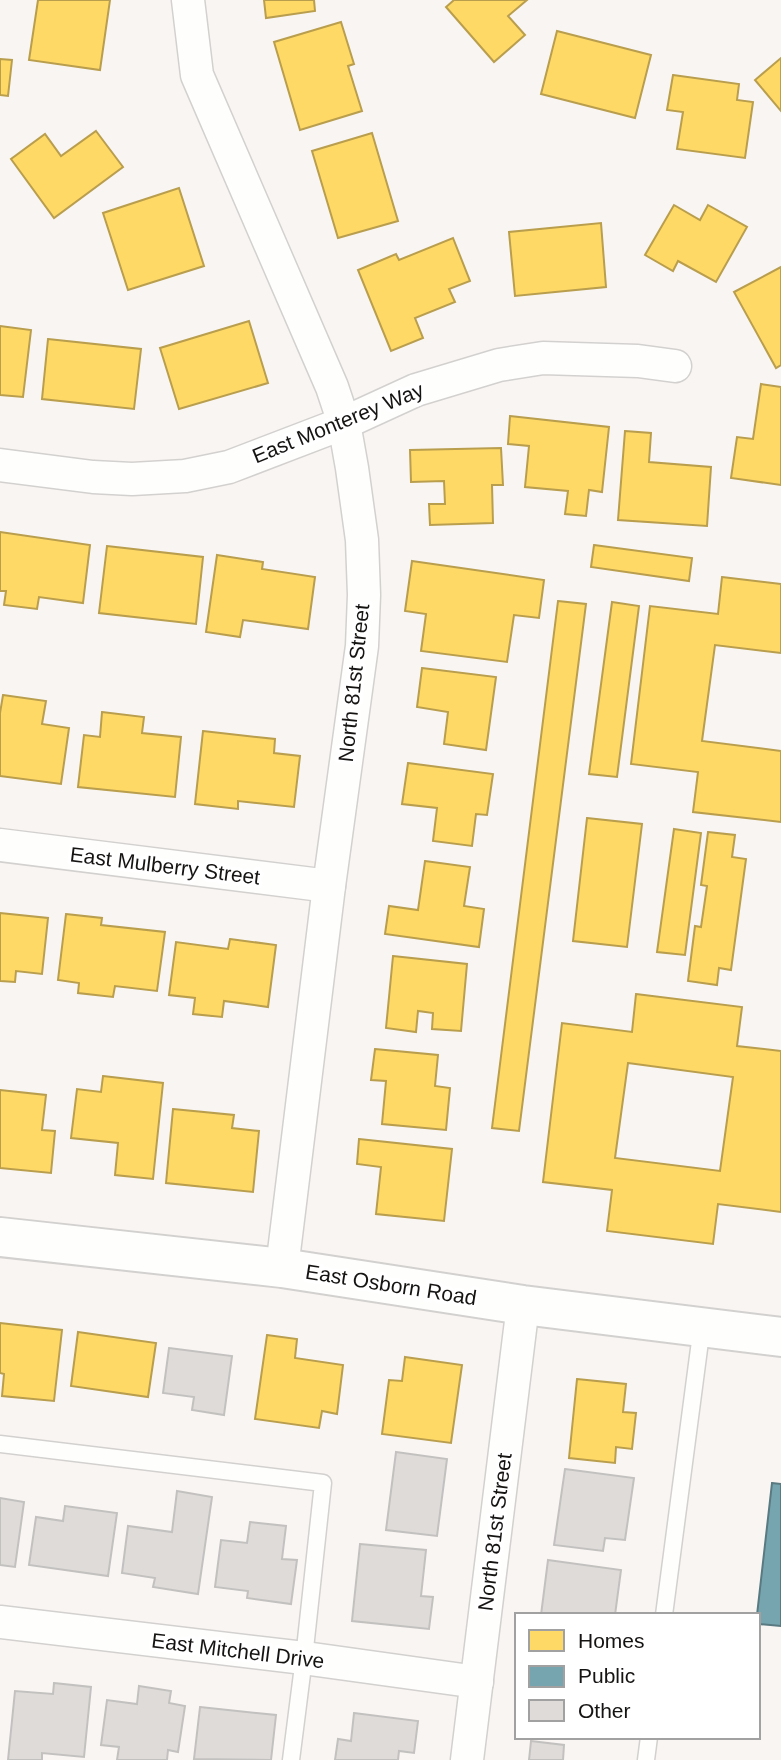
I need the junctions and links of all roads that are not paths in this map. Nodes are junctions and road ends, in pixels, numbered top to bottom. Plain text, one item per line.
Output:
1 (188, 0) edge
2 (675, 366) dead end
3 (344, 423) junction
4 (0, 465) edge
5 (0, 845) edge
6 (329, 886) junction
7 (0, 1237) edge
8 (282, 1268) junction
9 (523, 1305) junction
10 (702, 1326) junction
11 (781, 1337) edge
12 (0, 1444) edge
13 (664, 1613) edge
14 (0, 1622) edge
15 (304, 1658) junction
16 (477, 1682) junction
17 (649, 1739) edge
18 (291, 1760) edge
19 (467, 1760) edge
20 (646, 1760) edge

1 - 3 street, North 81st Street
2 - 3 street, East Monterey Way
3 - 4 street, East Monterey Way
3 - 6 street, North 81st Street
5 - 6 street, East Mulberry Street
6 - 8 street, North 81st Street
7 - 8 street, East Osborn Road
8 - 9 street, East Osborn Road
9 - 10 street, East Osborn Road
9 - 16 street, North 81st Street
10 - 11 street, East Osborn Road
10 - 13 lane
12 - 15 lane
14 - 15 street, East Mitchell Drive
15 - 16 street, East Mitchell Drive
15 - 18 lane
16 - 19 street, North 81st Street
17 - 20 lane

